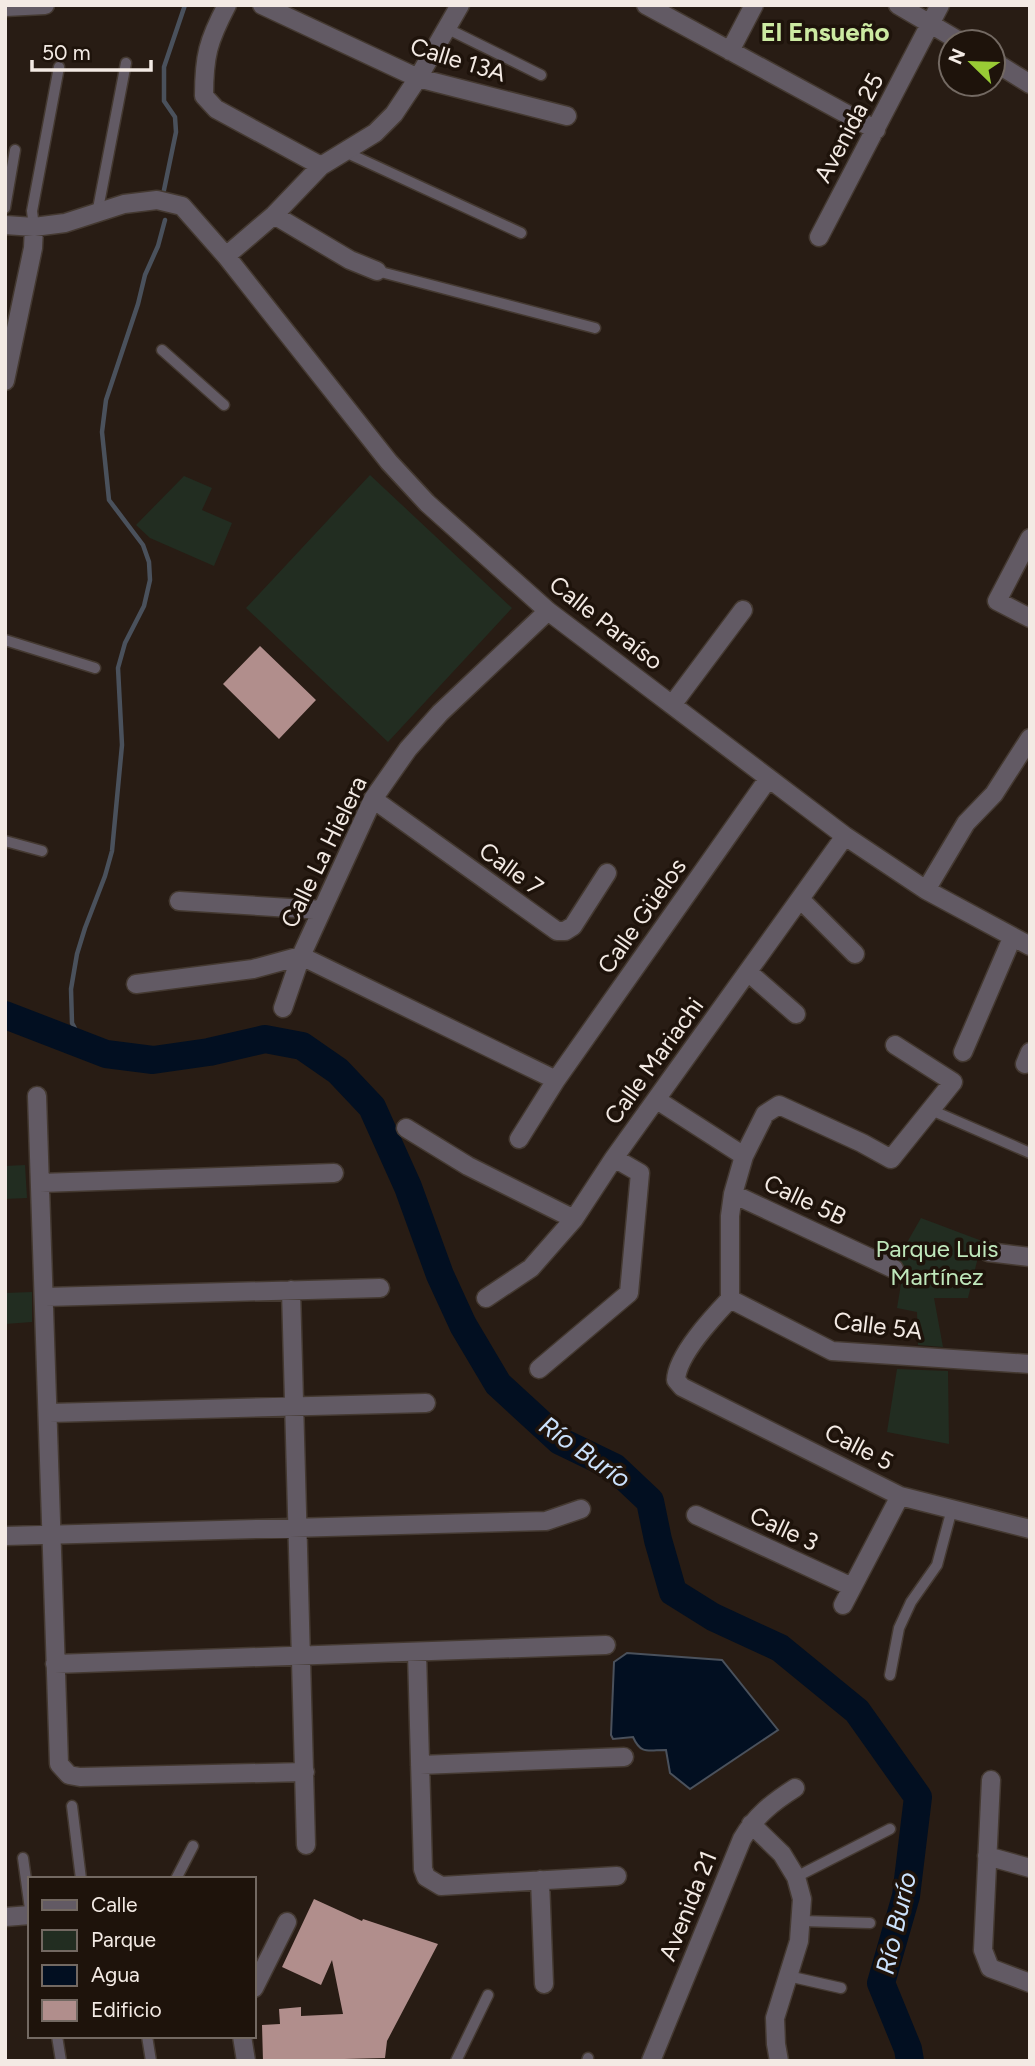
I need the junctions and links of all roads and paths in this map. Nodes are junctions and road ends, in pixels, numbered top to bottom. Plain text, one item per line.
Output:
1 (44, 5) edge
2 (227, 5) edge
3 (261, 5) edge
4 (460, 5) edge
5 (646, 5) edge
6 (754, 5) edge
7 (898, 5) edge
8 (940, 5) edge
9 (5, 7) edge
10 (931, 24) junction
11 (938, 28) edge
12 (448, 29) junction
13 (730, 51) junction
14 (125, 63) dead end
15 (59, 67) dead end
16 (1007, 70) edge
17 (541, 75) dead end
18 (418, 78) junction
19 (1030, 84) edge
20 (568, 116) dead end
21 (876, 130) junction
22 (15, 150) dead end
23 (342, 151) junction
24 (321, 166) junction
25 (5, 208) edge
26 (96, 215) junction
27 (274, 215) junction
28 (5, 225) edge
29 (34, 228) junction
30 (521, 233) dead end
31 (819, 237) dead end
32 (226, 256) junction
33 (377, 271) joint
34 (595, 328) dead end
35 (162, 350) dead end
36 (5, 381) edge
37 (224, 405) dead end
38 (1030, 538) edge
39 (743, 610) dead end
40 (548, 611) junction
41 (1030, 618) edge
42 (5, 640) edge
43 (95, 668) dead end
44 (671, 705) junction
45 (1030, 738) edge
46 (768, 779) junction
47 (373, 799) junction
48 (845, 836) junction
49 (5, 841) edge
50 (42, 851) dead end
51 (607, 873) dead end
52 (926, 890) junction
53 (800, 899) junction
54 (179, 901) dead end
55 (322, 910) junction
56 (1012, 938) junction
57 (1030, 946) edge
58 (855, 954) dead end
59 (301, 956) junction
60 (748, 972) junction
61 (136, 984) dead end
62 (283, 1008) dead end
63 (796, 1014) dead end
64 (895, 1045) dead end
65 (963, 1052) dead end
66 (556, 1080) junction
67 (37, 1096) dead end
68 (657, 1100) junction
69 (931, 1110) junction
70 (406, 1128) dead end
71 (519, 1139) dead end
72 (1030, 1153) edge
73 (744, 1156) junction
74 (614, 1158) junction
75 (334, 1173) dead end
76 (40, 1183) junction
77 (733, 1194) junction
78 (574, 1219) junction
79 (988, 1252) dead end
80 (1030, 1257) edge
81 (894, 1269) dead end
82 (380, 1288) dead end
83 (291, 1290) junction
84 (46, 1297) junction
85 (486, 1298) dead end
86 (730, 1299) junction
87 (1030, 1364) edge
88 (539, 1370) dead end
89 (426, 1403) dead end
90 (295, 1406) junction
91 (49, 1413) junction
92 (900, 1496) junction
93 (581, 1509) dead end
94 (951, 1509) junction
95 (696, 1515) dead end
96 (298, 1529) junction
97 (1030, 1529) edge
98 (51, 1535) junction
99 (5, 1536) edge
100 (852, 1587) junction
101 (843, 1605) dead end
102 (606, 1645) dead end
103 (417, 1653) junction
104 (301, 1657) junction
105 (55, 1664) junction
106 (890, 1675) dead end
107 (624, 1757) dead end
108 (420, 1765) junction
109 (305, 1772) junction
110 (991, 1780) dead end
111 (795, 1788) dead end
112 (72, 1806) dead end
113 (751, 1824) junction
114 (890, 1829) dead end
115 (306, 1845) dead end
116 (193, 1846) dead end
117 (987, 1856) junction
118 (23, 1857) dead end
119 (1030, 1868) edge
120 (617, 1876) dead end
121 (81, 1877) edge
122 (177, 1877) edge
123 (796, 1877) junction
124 (540, 1880) junction
125 (28, 1894) edge
126 (28, 1915) edge
127 (5, 1917) edge
128 (802, 1921) junction
129 (287, 1923) dead end
130 (870, 1923) dead end
131 (788, 1976) junction
132 (1030, 1983) edge
133 (256, 1984) edge
134 (544, 1984) dead end
135 (841, 1988) dead end
136 (488, 1995) dead end
137 (57, 2038) edge
138 (147, 2038) edge
139 (242, 2038) edge
140 (61, 2061) edge
141 (151, 2061) edge
142 (246, 2061) edge
143 (456, 2061) edge
144 (651, 2061) edge
145 (779, 2061) edge

1 - 9 street
2 - 24 street
3 - 18 street, Calle 13A
4 - 12 street
5 - 13 street
6 - 13 street
7 - 10 street
8 - 10 street, Avenida 25
10 - 11 street
10 - 21 street, Avenida 25
12 - 17 lane
12 - 18 street
13 - 21 street
14 - 26 lane
15 - 29 lane
16 - 19 street
18 - 20 street, Calle 13A
18 - 23 street
21 - 31 street, Avenida 25
22 - 25 lane
23 - 24 street
23 - 30 lane
24 - 27 street
26 - 29 street
26 - 32 street, Calle Paraíso
27 - 32 street
27 - 33 street
28 - 29 street
29 - 36 street
32 - 40 street, Calle Paraíso
33 - 34 lane
35 - 37 lane
38 - 41 street
39 - 44 street
40 - 44 street, Calle Paraíso
40 - 47 street, Calle La Hielera
42 - 43 lane
44 - 46 street, Calle Paraíso
45 - 52 street
46 - 48 street, Calle Paraíso
46 - 66 street, Calle Güelos
47 - 51 street, Calle 7
47 - 55 street, Calle La Hielera
48 - 52 street, Calle Paraíso
48 - 53 street, Calle Mariachi
49 - 50 lane
52 - 56 street, Calle Paraíso
53 - 58 street
53 - 60 street, Calle Mariachi
54 - 55 street
55 - 59 street, Calle La Hielera
56 - 57 street, Calle Paraíso
56 - 65 street
59 - 61 street
59 - 62 street, Calle La Hielera
59 - 66 street
60 - 63 street
60 - 68 street, Calle Mariachi
64 - 69 street
66 - 71 street, Calle Güelos
67 - 76 street
68 - 73 street
68 - 74 street, Calle Mariachi
69 - 72 lane
69 - 73 street
70 - 78 street
73 - 77 street
74 - 78 street, Calle Mariachi
74 - 88 street
75 - 76 street
76 - 84 street
77 - 81 street, Calle 5B
77 - 86 street
78 - 85 street, Calle Mariachi
79 - 80 street
82 - 83 street
83 - 84 street
83 - 90 street
84 - 91 street
86 - 87 street, Calle 5A
86 - 92 street, Calle 5
89 - 90 street
90 - 91 street
90 - 96 street
91 - 98 street
92 - 94 street, Calle 5
92 - 100 street
93 - 96 street
94 - 97 street, Calle 5
94 - 106 lane
95 - 100 street, Calle 3
96 - 98 street
96 - 104 street
98 - 99 street
98 - 105 street
100 - 101 street
102 - 103 street
103 - 104 street
103 - 108 street
104 - 105 street
104 - 109 street
105 - 109 street
107 - 108 street
108 - 124 street
109 - 115 street
110 - 117 street
111 - 113 street, Avenida 21
112 - 121 lane
113 - 123 street
113 - 144 street, Avenida 21
114 - 123 lane
116 - 122 lane
117 - 119 street
117 - 132 street
118 - 125 lane
120 - 124 street
123 - 128 street
124 - 134 street
126 - 127 street
128 - 130 lane
128 - 131 street
129 - 133 street
131 - 135 lane
131 - 145 street
136 - 143 lane
137 - 140 lane
138 - 141 lane
139 - 142 street

